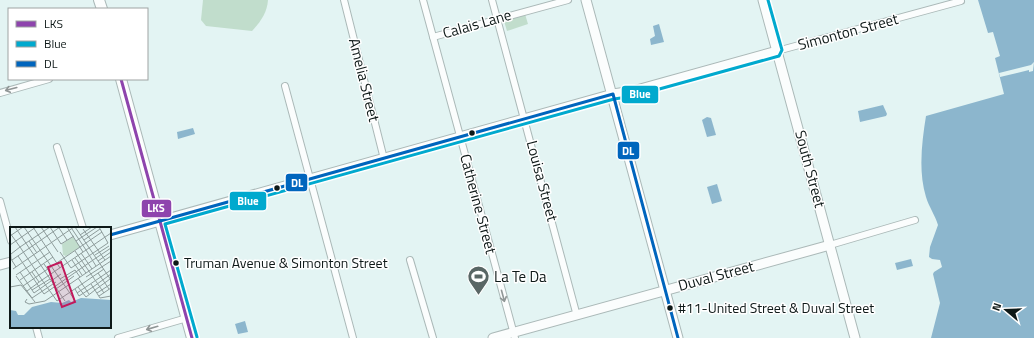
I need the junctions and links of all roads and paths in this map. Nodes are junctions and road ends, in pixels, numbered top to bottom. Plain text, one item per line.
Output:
1 (344, 0) edge
2 (424, 0) edge
3 (492, 0) edge
4 (568, 0) edge
5 (586, 0) edge
6 (763, 0) edge
7 (961, 1) dead end
8 (497, 18) junction
9 (433, 37) junction
10 (777, 51) junction
11 (45, 80) edge
12 (121, 80) edge
13 (285, 86) dead end
14 (0, 92) edge
15 (613, 94) junction
16 (525, 119) junction
17 (460, 137) junction
18 (57, 147) dead end
19 (384, 159) junction
20 (310, 178) junction
21 (0, 201) edge
22 (915, 220) dead end
23 (159, 221) junction
24 (83, 227) edge
25 (111, 235) edge
26 (10, 237) edge
27 (830, 245) junction
28 (410, 260) dead end
29 (10, 262) edge
30 (0, 265) edge
31 (665, 290) junction
32 (577, 316) junction
33 (187, 318) junction
34 (36, 328) edge
35 (514, 335) edge
36 (39, 338) edge
37 (118, 338) edge
38 (192, 338) edge
39 (353, 338) edge
40 (433, 338) edge
41 (493, 338) edge
42 (678, 338) edge
43 (855, 338) edge

1 - 19 street, Amelia Street
2 - 9 street, Catherine Street
3 - 8 street, Louisa Street
4 - 8 street, Calais Lane
5 - 15 street
6 - 10 street, South Street
7 - 10 street, Simonton Street
8 - 9 street, Calais Lane
8 - 16 street, Louisa Street
9 - 17 street, Catherine Street
10 - 15 street, Simonton Street
10 - 27 street, South Street
11 -> 14 street
12 - 23 main road
13 - 20 street
15 - 16 street, Simonton Street
15 - 31 street
16 - 17 street, Simonton Street
16 - 32 street, Louisa Street
17 - 19 street, Simonton Street
17 -> 35 street, Catherine Street
18 - 24 street
19 - 20 street, Simonton Street
20 - 23 street, Simonton Street
20 - 39 street
21 - 26 street
22 - 27 street, Duval Street
23 - 25 street, Simonton Street
23 - 33 main road
27 - 31 street, Duval Street
27 - 43 street, South Street
28 - 40 street
29 - 30 street
31 - 32 street, Duval Street
31 - 42 street
32 - 35 street, Duval Street
33 -> 37 street
33 - 38 main road
34 - 36 street
35 - 41 street, Duval Street

